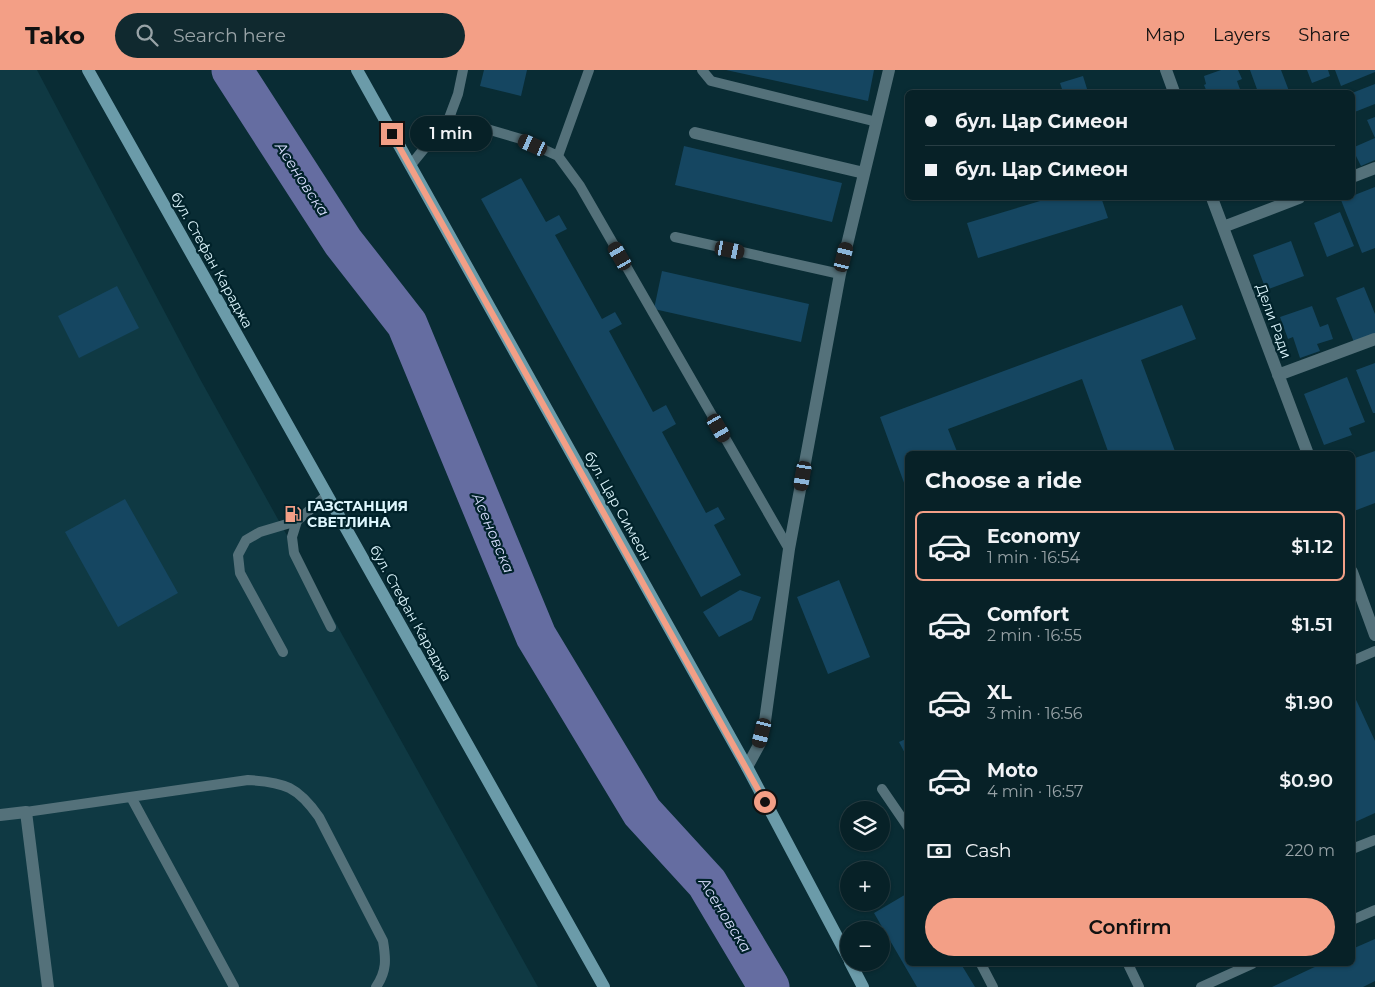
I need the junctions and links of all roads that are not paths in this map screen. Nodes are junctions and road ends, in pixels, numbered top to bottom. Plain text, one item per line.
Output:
1 (88, 70) edge
2 (357, 70) edge
3 (463, 70) edge
4 (589, 70) edge
5 (702, 70) edge
6 (889, 70) edge
7 (1166, 70) edge
8 (1173, 90) edge
9 (449, 118) junction
10 (877, 122) junction
11 (695, 133) dead end
12 (558, 156) junction
13 (410, 166) junction
14 (1375, 168) edge
15 (864, 173) junction
16 (1355, 176) edge
17 (1213, 200) edge
18 (1294, 200) edge
19 (1223, 227) junction
20 (675, 238) dead end
21 (840, 274) junction
22 (1375, 339) edge
23 (1278, 375) junction
24 (1307, 451) edge
25 (327, 495) junction
26 (297, 521) junction
27 (789, 549) junction
28 (1355, 580) edge
29 (331, 627) dead end
30 (1375, 634) edge
31 (1375, 651) edge
32 (283, 652) dead end
33 (1355, 661) edge
34 (747, 767) junction
35 (882, 789) dead end
36 (131, 797) junction
37 (26, 812) junction
38 (0, 815) edge
39 (905, 823) edge
40 (1375, 840) edge
41 (1355, 848) edge
42 (1375, 910) edge
43 (1355, 919) edge
44 (840, 942) edge
45 (982, 966) edge
46 (1129, 966) edge
47 (1248, 966) edge
48 (855, 971) edge
49 (48, 987) edge
50 (234, 987) edge
51 (376, 987) edge
52 (604, 987) edge
53 (864, 987) edge
54 (993, 987) edge
55 (1139, 987) edge
56 (1201, 987) edge

1 - 25 main road, бул. Стефан Караджа
2 - 13 main road, бул. Цар Симеон
3 - 9 lane
4 - 12 lane
5 - 10 lane
6 - 10 street
7 - 8 street
9 - 12 lane
9 - 13 lane
10 - 15 street
11 - 15 street
12 - 27 lane
13 - 34 main road, бул. Цар Симеон
14 - 16 street
15 - 21 street
17 - 19 street, Дели Ради
18 - 19 street
19 - 23 street, Дели Ради
20 - 21 lane
21 - 27 street
22 - 23 street
23 - 24 street, Дели Ради
25 - 26 lane
25 - 52 main road, бул. Стефан Караджа
26 - 29 lane
26 - 32 lane
27 - 34 street
28 - 30 street
31 - 33 lane
34 - 44 main road, бул. Цар Симеон
35 - 39 lane
36 - 37 lane
36 - 50 lane
36 - 51 lane
37 - 38 street
37 - 49 street
40 - 41 lane
42 - 43 lane
45 - 54 lane
46 - 55 lane
47 - 56 lane
48 - 53 main road, бул. Цар Симеон

